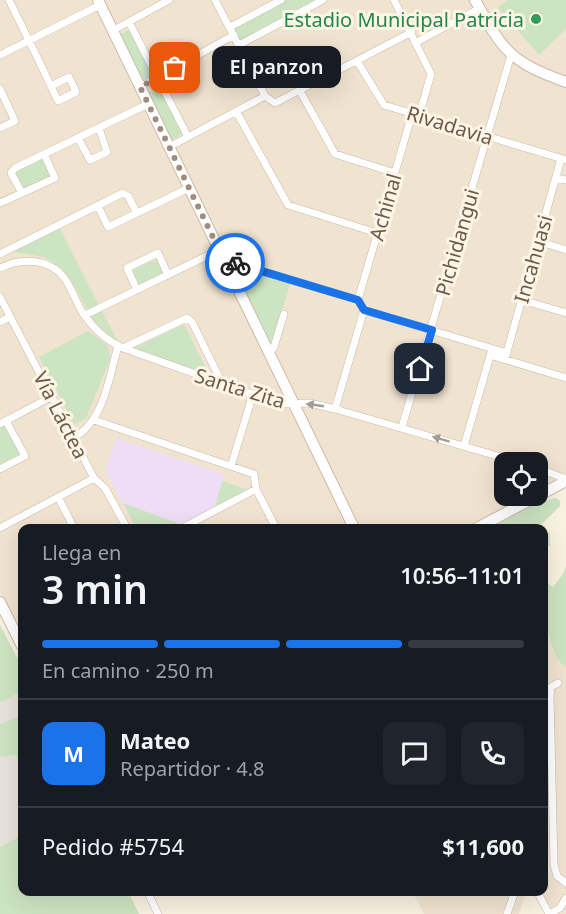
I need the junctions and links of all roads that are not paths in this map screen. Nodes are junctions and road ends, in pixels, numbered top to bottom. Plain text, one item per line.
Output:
1 (9, 0) edge
2 (169, 0) edge
3 (216, 0) edge
4 (281, 0) edge
5 (323, 0) edge
6 (394, 0) edge
7 (99, 3) edge
8 (477, 4) edge
9 (129, 22) junction
10 (230, 27) junction
11 (112, 31) junction
12 (412, 32) junction
13 (234, 36) junction
14 (29, 41) junction
15 (415, 44) junction
16 (239, 45) junction
17 (0, 55) edge
18 (511, 56) junction
19 (357, 61) junction
20 (157, 77) junction
21 (566, 82) edge
22 (51, 86) dead end
23 (140, 87) junction
24 (0, 89) edge
25 (300, 92) junction
26 (265, 96) junction
27 (148, 105) junction
28 (8, 106) junction
29 (0, 110) edge
30 (236, 111) junction
31 (415, 115) junction
32 (0, 128) edge
33 (99, 128) junction
34 (188, 137) junction
35 (488, 137) junction
36 (78, 138) junction
37 (169, 147) junction
38 (44, 154) junction
39 (564, 159) edge
40 (395, 173) junction
41 (556, 178) junction
42 (566, 180) edge
43 (189, 188) junction
44 (22, 193) junction
45 (0, 203) edge
46 (98, 206) junction
47 (137, 213) junction
48 (377, 232) junction
49 (538, 242) junction
50 (566, 250) edge
51 (0, 254) edge
52 (221, 255) junction
53 (0, 268) edge
54 (168, 274) junction
55 (137, 290) junction
56 (0, 297) edge
57 (358, 300) junction
58 (522, 300) junction
59 (364, 310) junction
60 (566, 313) edge
61 (284, 314) dead end
62 (85, 315) junction
63 (10, 317) junction
64 (0, 322) edge
65 (432, 330) junction
66 (121, 347) junction
67 (491, 352) junction
68 (269, 353) junction
69 (506, 356) junction
70 (566, 378) edge
71 (222, 383) junction
72 (253, 394) junction
73 (51, 397) junction
74 (294, 404) junction
75 (335, 409) junction
76 (94, 420) junction
77 (3, 423) edge
78 (402, 427) junction
79 (73, 438) junction
80 (464, 446) junction
81 (494, 455) edge
82 (231, 466) junction
83 (0, 470) edge
84 (548, 473) edge
85 (94, 478) junction
86 (566, 480) edge
87 (256, 489) junction
88 (58, 497) junction
89 (72, 524) edge
90 (125, 524) edge
91 (190, 524) edge
92 (274, 524) edge
93 (352, 524) edge
94 (484, 524) edge
95 (0, 528) edge
96 (0, 602) edge
97 (18, 638) edge
98 (558, 683) dead end
99 (566, 883) edge
100 (149, 896) edge
101 (513, 896) edge
102 (540, 896) edge
103 (566, 898) edge
104 (158, 914) edge
105 (507, 914) edge
106 (549, 914) edge

1 - 14 street
2 - 9 street
3 - 10 street
4 - 10 street
5 - 16 street
6 - 12 street
7 - 11 street
7 - 14 street
8 - 15 street
8 - 18 street
9 - 11 street
9 - 20 street
10 - 13 street
11 - 23 street
12 - 15 street
12 - 19 street
13 - 16 street
13 - 20 street
14 - 17 street
14 - 22 street
15 - 31 street, Achinal
16 - 26 street
18 - 21 street
18 - 35 street, Pichidangui
19 - 25 street
19 - 31 street, Rivadavia
20 - 23 street
20 - 34 street
23 - 27 street
24 - 28 street
25 - 26 street
25 - 40 street
26 - 30 street
27 - 33 street
27 - 37 street
28 - 29 street
28 - 32 street
30 - 34 street
30 - 48 street
31 - 35 street, Rivadavia
31 - 40 street, Achinal
33 - 36 street
33 - 36 street
34 - 37 street
35 - 39 street, Rivadavia
35 - 65 street, Pichidangui
36 - 38 street
37 - 43 street
38 - 44 street
38 - 44 street
39 - 41 street, Incahuasi
40 - 48 street, Achinal
41 - 42 street
41 - 49 street, Incahuasi
43 - 47 street
43 - 52 street
44 - 45 street
46 - 47 street
46 - 47 street
46 - 51 street
48 - 57 street, Achinal
49 - 50 street
49 - 58 street, Incahuasi
52 - 54 street
52 - 57 street
52 - 68 street
53 - 62 street, Santa Zita
54 - 55 street
54 - 55 street
55 - 62 street
56 - 63 street, Vía Láctea
57 - 59 street
58 - 60 street
58 - 69 street, Incahuasi
59 - 65 street
59 - 75 street
61 - 68 street
62 - 66 street, Santa Zita
63 - 64 street
63 - 73 street, Vía Láctea
65 - 67 street
65 - 78 street, Pichidangui
66 - 71 street, Santa Zita
66 - 71 street
66 - 76 street
67 - 69 street
67 - 80 street
68 - 74 street
69 - 70 street
71 - 72 street, Santa Zita
72 - 74 street, Santa Zita
72 - 82 street
73 - 77 street
73 - 79 street, Vía Láctea
75 -> 74 street, Santa Zita
74 - 93 street
75 - 78 street, Santa Zita
76 - 79 street
76 - 82 street
77 - 83 street
80 -> 78 street, Santa Zita
79 - 85 street, Vía Láctea
80 - 81 street, Santa Zita
82 - 87 street
84 - 86 street
85 - 88 street
85 - 90 street, Vía Láctea
86 - 94 street
87 - 91 street
87 - 92 street
88 - 89 street
88 - 95 street
96 - 97 street
98 - 99 street
100 - 104 street
101 - 105 street
102 - 106 street
103 - 106 street

